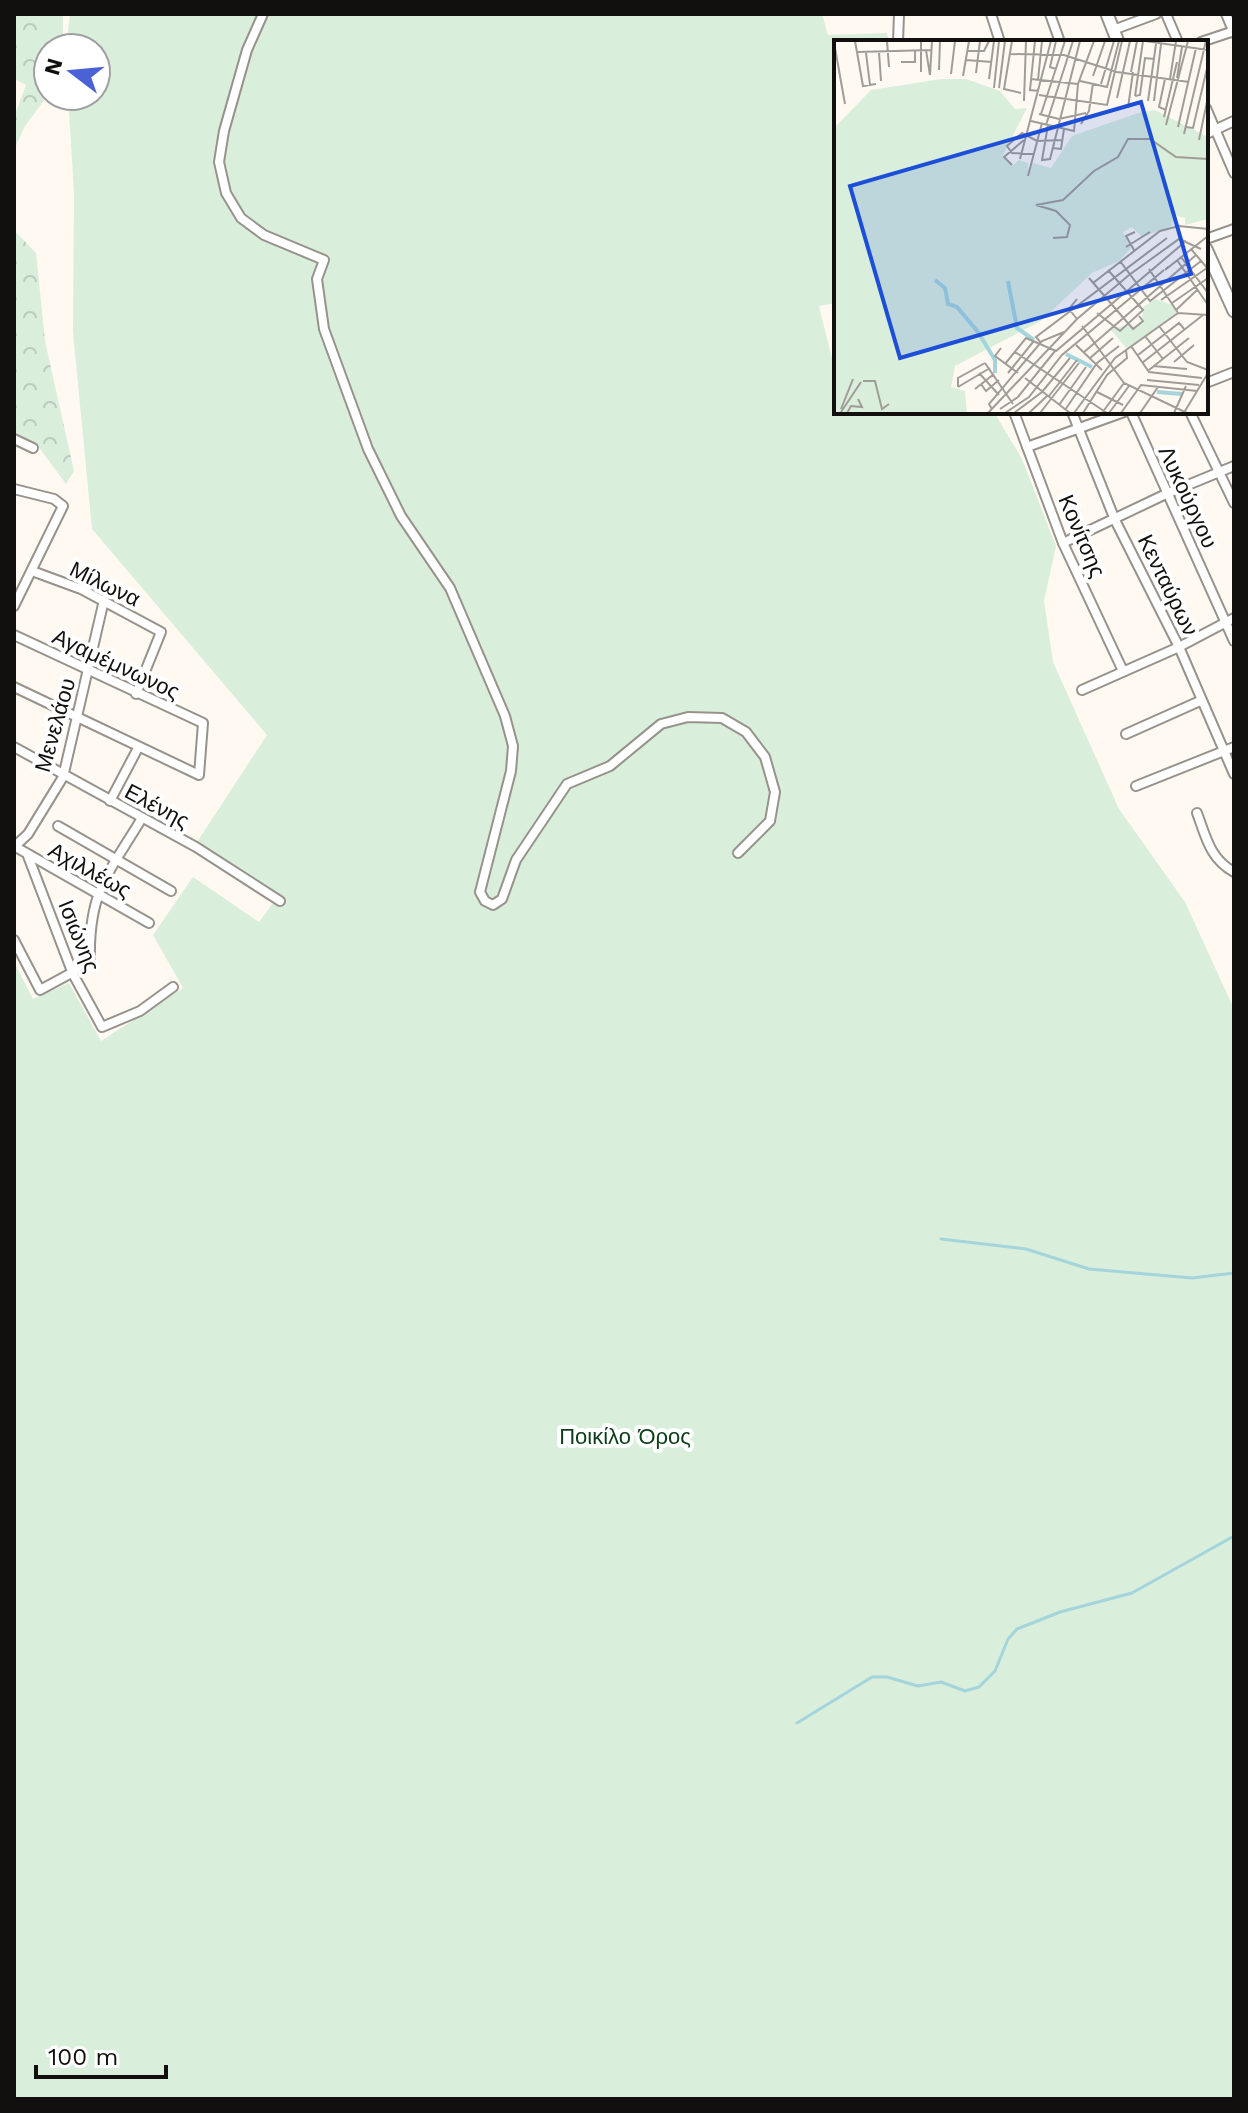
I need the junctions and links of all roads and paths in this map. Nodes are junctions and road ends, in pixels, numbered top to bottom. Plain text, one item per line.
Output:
1 (263, 14) edge
2 (899, 14) edge
3 (991, 14) edge
4 (1050, 14) edge
5 (1107, 14) edge
6 (1156, 14) edge
7 (1166, 14) edge
8 (1226, 14) edge
9 (1113, 30) junction
10 (1234, 32) edge
11 (898, 40) edge
12 (999, 40) edge
13 (1059, 40) edge
14 (1117, 40) edge
15 (1177, 40) edge
16 (1208, 40) edge
17 (1234, 121) edge
18 (1210, 132) edge
19 (1234, 173) edge
20 (1234, 229) edge
21 (1208, 238) edge
22 (1208, 253) edge
23 (1234, 311) edge
24 (1234, 372) edge
25 (1208, 382) edge
26 (1015, 414) edge
27 (1073, 414) edge
28 (1119, 414) edge
29 (1132, 414) edge
30 (1191, 414) edge
31 (1078, 430) junction
32 (14, 439) edge
33 (1027, 447) junction
34 (33, 448) dead end
35 (1234, 466) edge
36 (1219, 472) junction
37 (14, 489) edge
38 (1166, 494) junction
39 (1234, 503) edge
40 (1115, 520) junction
41 (1063, 543) junction
42 (32, 571) junction
43 (104, 600) junction
44 (14, 606) edge
45 (1230, 620) edge
46 (14, 635) edge
47 (1234, 641) edge
48 (1179, 647) junction
49 (1123, 671) junction
50 (89, 673) junction
51 (14, 687) edge
52 (1082, 690) dead end
53 (136, 694) junction
54 (1200, 701) junction
55 (76, 717) junction
56 (1126, 734) dead end
57 (14, 747) edge
58 (1234, 747) edge
59 (138, 748) junction
60 (1224, 752) junction
61 (1234, 774) edge
62 (63, 777) junction
63 (1136, 786) dead end
64 (110, 801) junction
65 (1197, 813) dead end
66 (142, 818) junction
67 (58, 826) dead end
68 (14, 847) edge
69 (738, 853) dead end
70 (28, 856) junction
71 (117, 860) junction
72 (1234, 872) edge
73 (171, 891) dead end
74 (96, 894) junction
75 (280, 901) dead end
76 (149, 923) dead end
77 (14, 940) edge
78 (73, 974) junction
79 (173, 987) dead end

1 - 69 street
2 - 11 street
3 - 12 street
4 - 13 street
5 - 9 street
6 - 9 street
7 - 15 street
8 - 10 street
9 - 14 street
10 - 16 street
17 - 18 street
18 - 19 street
20 - 21 street
22 - 23 street
24 - 25 street
26 - 33 street, Κονίτσης
27 - 31 street, Κενταύρων
28 - 31 street
29 - 38 street, Λυκούργου
30 - 36 street
31 - 33 street
31 - 40 street, Κενταύρων
32 - 34 street
33 - 41 street, Κονίτσης
35 - 36 street
36 - 38 street
36 - 39 street
37 - 42 street
38 - 40 street
38 - 45 street, Λυκούργου
40 - 41 street
40 - 48 street, Κενταύρων
41 - 49 street, Κονίτσης
42 - 43 street, Μίλωνα
42 - 44 street
43 - 50 street, Μενελάου
43 - 53 street, Μίλωνα
45 - 47 street, Λυκούργου
45 - 48 street
46 - 50 street, Αγαμέμνωνος
48 - 49 street
48 - 54 street, Κενταύρων
49 - 52 street
50 - 53 street, Αγαμέμνωνος
50 - 55 street, Μενελάου
51 - 55 street
53 - 59 street, Αγαμέμνωνος
54 - 56 street
54 - 60 street, Κενταύρων
55 - 59 street
55 - 62 street, Μενελάου
57 - 62 street, Ελένης
58 - 60 street
59 - 64 street
60 - 61 street, Κενταύρων
60 - 63 street
62 - 64 street, Ελένης
62 - 68 street, Μενελάου
64 - 66 street, Ελένης
65 - 72 street
66 - 71 street
66 - 75 street, Ελένης
67 - 71 street
68 - 70 street, Αχιλλέως
70 - 74 street, Αχιλλέως
70 - 78 street, Ισιώνης
71 - 73 street
71 - 74 street
74 - 76 street, Αχιλλέως
74 - 78 street
77 - 78 street
78 - 79 street, Ισιώνης

